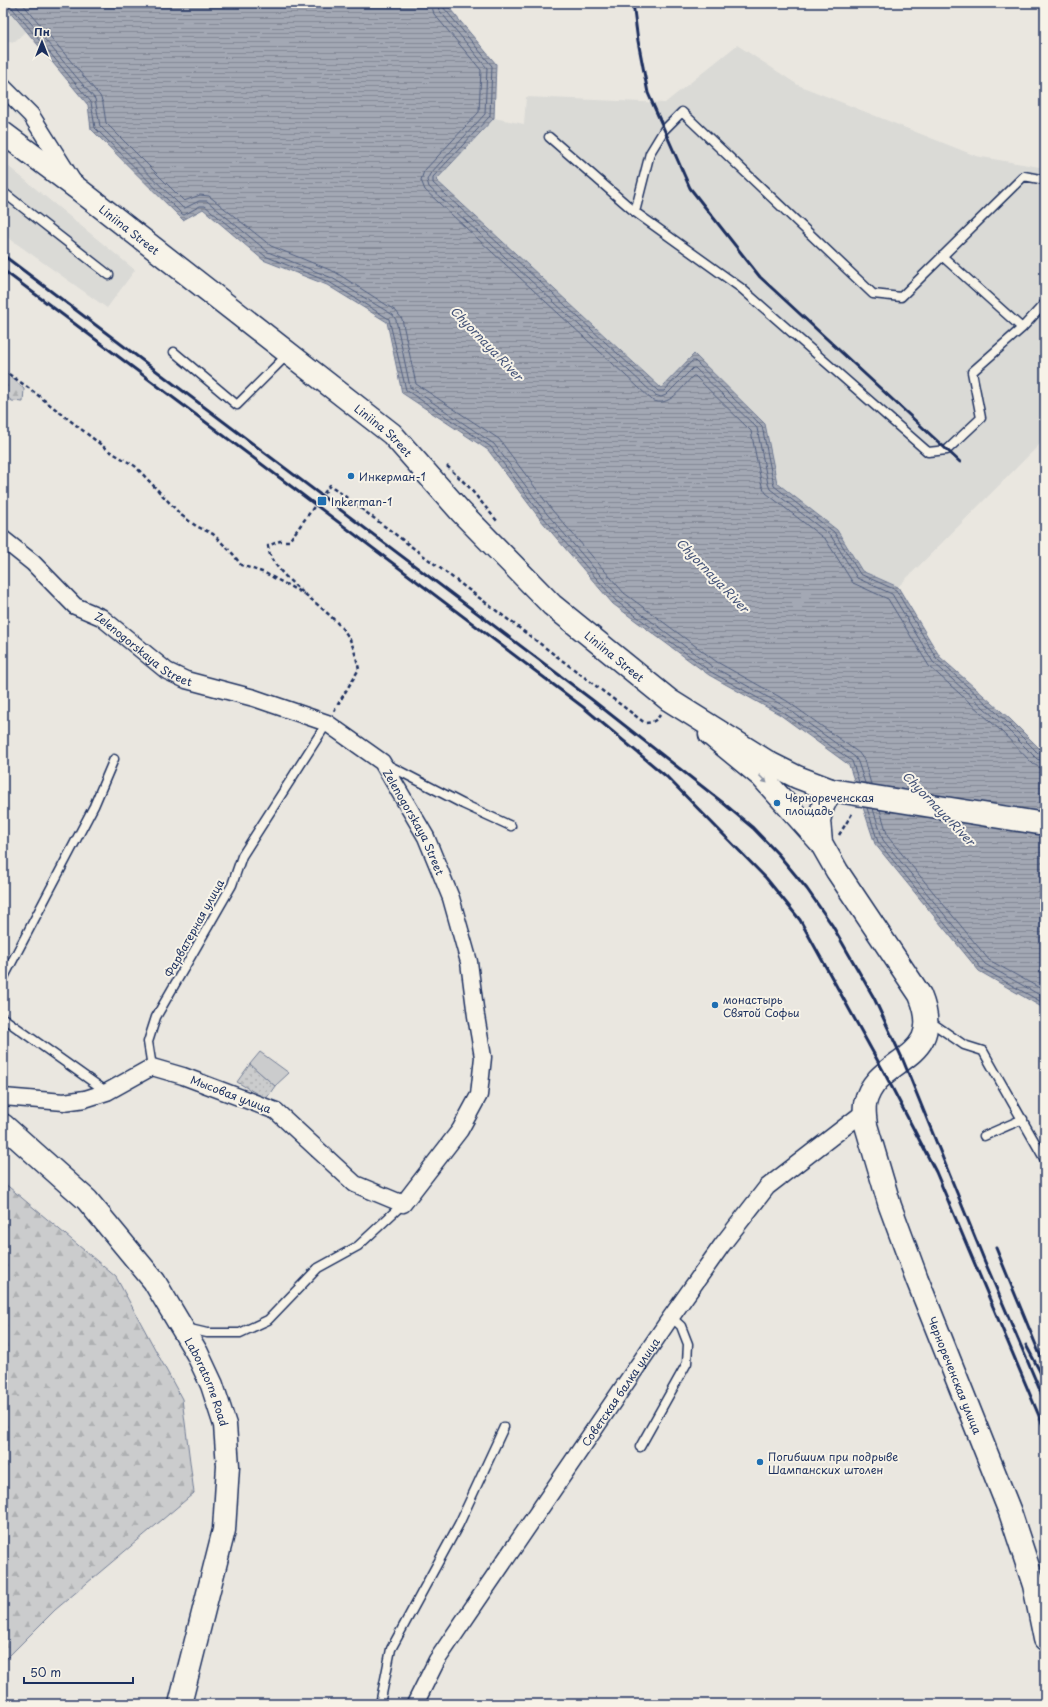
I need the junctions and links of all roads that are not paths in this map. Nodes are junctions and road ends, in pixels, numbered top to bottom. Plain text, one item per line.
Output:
1 (3, 87) edge
2 (3, 133) edge
3 (550, 137) dead end
4 (1045, 180) edge
5 (78, 189) junction
6 (3, 192) edge
7 (635, 212) junction
8 (942, 256) junction
9 (109, 275) dead end
10 (1045, 303) edge
11 (1022, 328) junction
12 (174, 352) dead end
13 (288, 353) junction
14 (3, 539) edge
15 (669, 700) junction
16 (327, 723) junction
17 (114, 759) dead end
18 (382, 762) junction
19 (831, 790) junction
20 (1045, 824) edge
21 (511, 826) dead end
22 (821, 843) junction
23 (3, 979) edge
24 (3, 1018) edge
25 (928, 1019) junction
26 (152, 1067) junction
27 (107, 1092) junction
28 (3, 1097) edge
29 (864, 1112) junction
30 (1023, 1119) junction
31 (3, 1125) edge
32 (984, 1136) dead end
33 (1045, 1160) edge
34 (403, 1204) junction
35 (671, 1317) junction
36 (181, 1326) junction
37 (504, 1427) dead end
38 (640, 1447) dead end
39 (1045, 1638) edge
40 (180, 1704) edge
41 (380, 1704) edge
42 (415, 1704) edge

1 - 5 street
2 - 5 main road, Liniina Street
3 - 7 lane
4 - 8 lane
5 - 13 main road, Liniina Street
6 - 9 lane
7 - 8 lane
7 - 11 lane
8 - 11 lane
10 - 11 lane
12 - 13 lane
13 - 15 main road, Liniina Street
14 - 16 street, Zelenogorskaya Street
15 - 19 main road, Liniina Street
15 -> 22 main road
16 - 18 street, Zelenogorskaya Street
16 - 26 lane, Фарватерная улица
17 - 23 lane
18 - 21 lane
18 - 34 street, Zelenogorskaya Street
19 - 20 main road, Liniina Street
19 - 22 main road
22 - 25 main road
24 - 27 lane
25 - 29 main road
25 - 30 lane
26 - 27 street
26 - 34 street, Мысовая улица
27 - 28 street
29 - 35 street, Советская балка улица
29 - 39 main road, Чернореченская улица
30 - 32 lane
30 - 33 lane
31 - 36 main road, Laboratorne Road
34 - 36 lane
35 - 38 lane
35 - 42 street, Советская балка улица
36 - 40 main road, Laboratorne Road
37 - 41 lane

